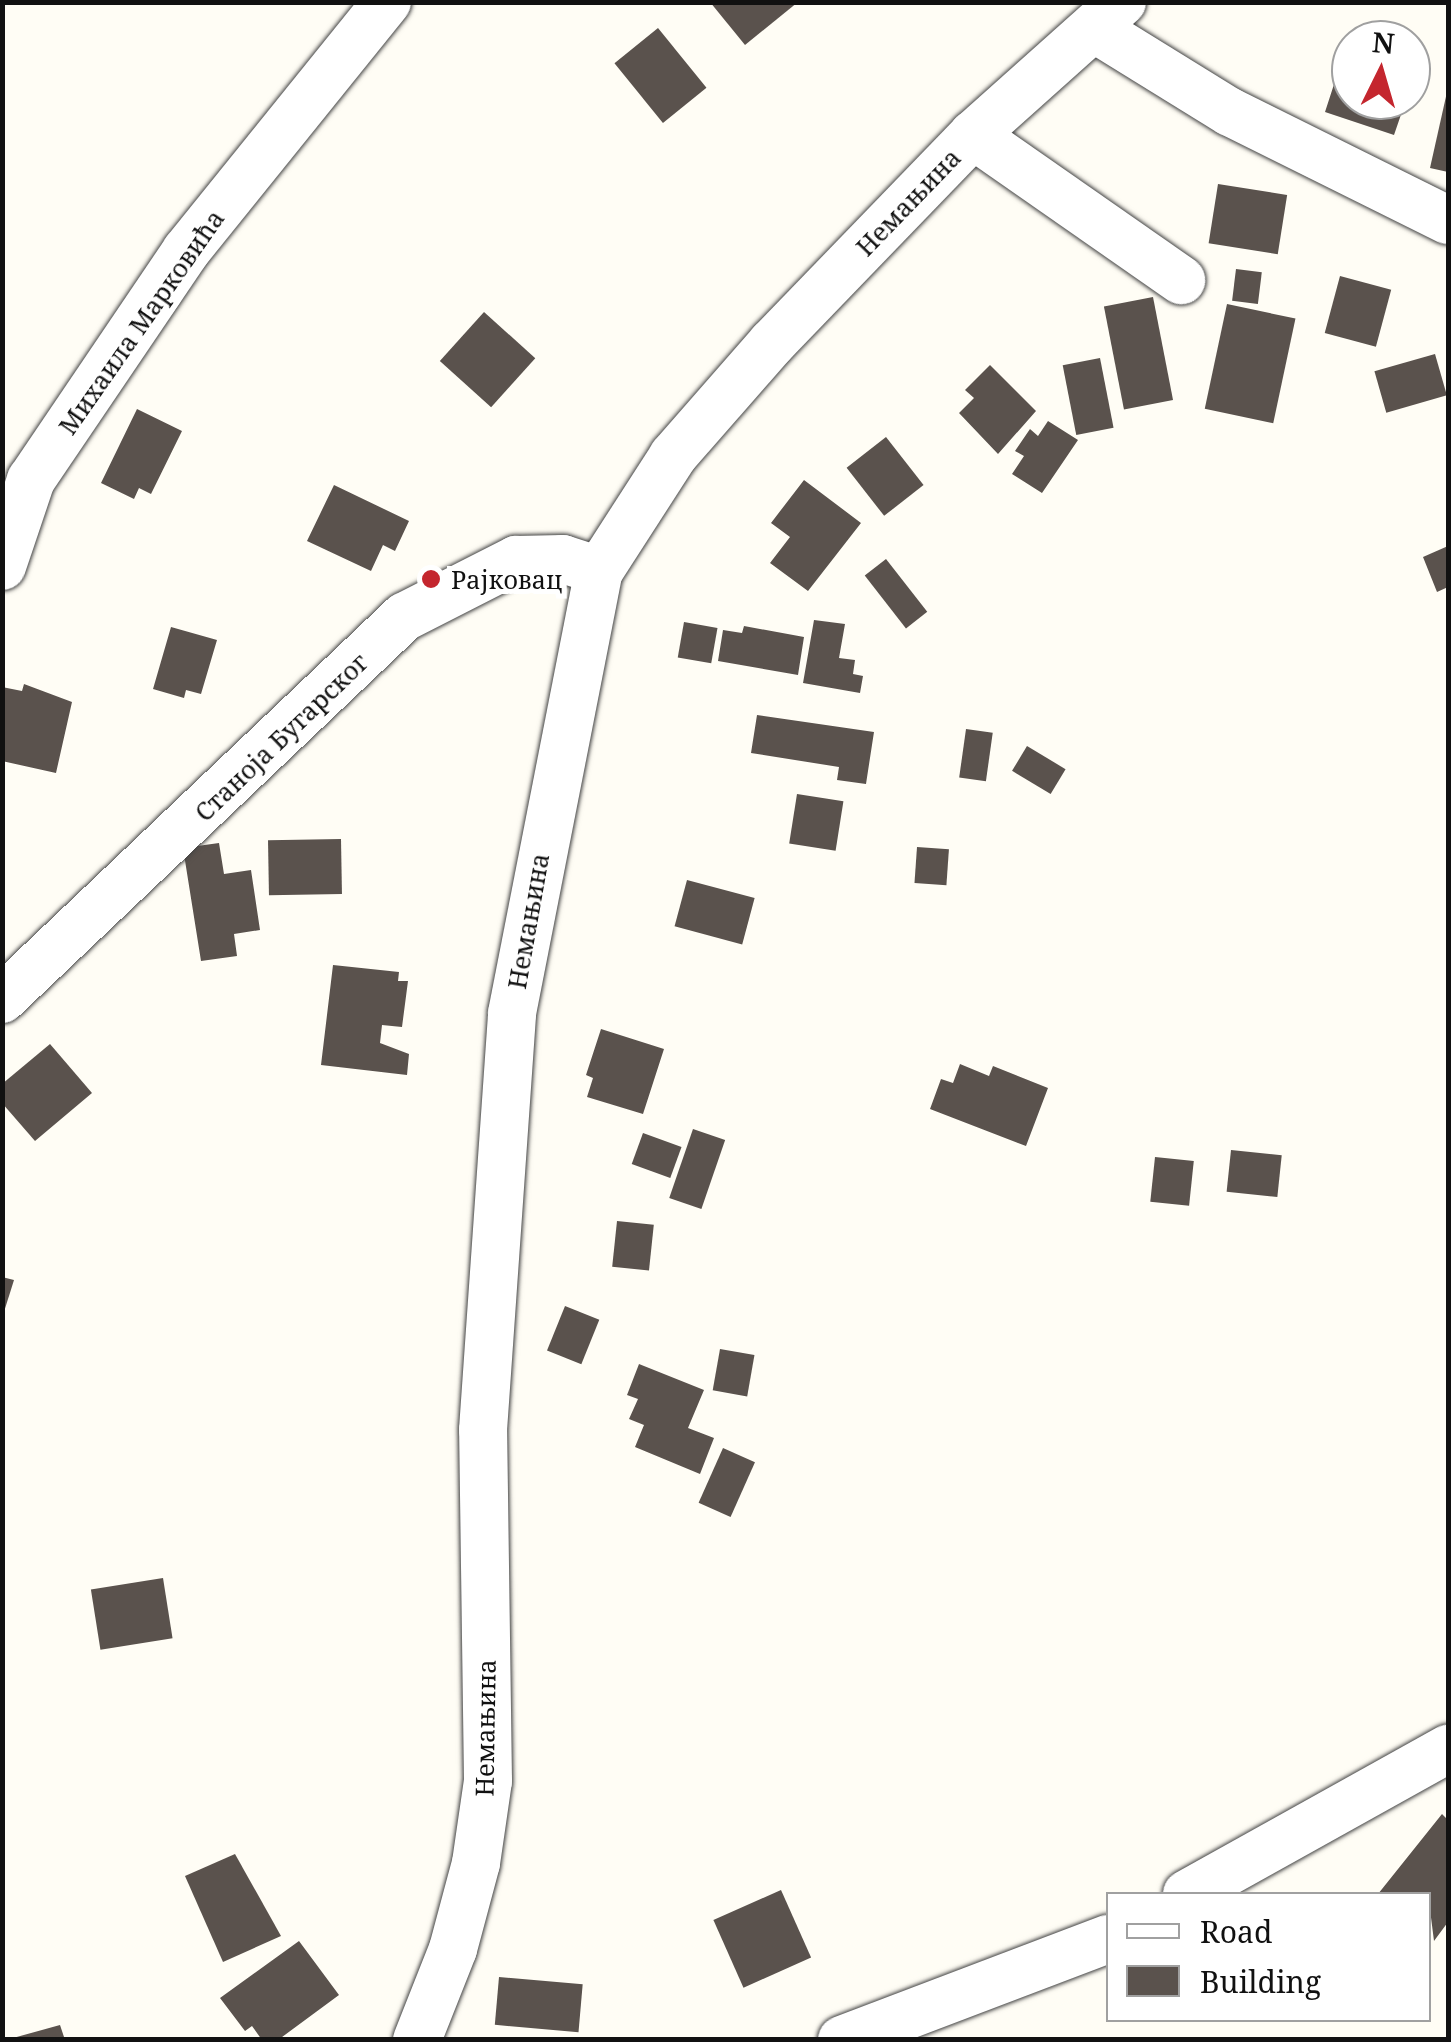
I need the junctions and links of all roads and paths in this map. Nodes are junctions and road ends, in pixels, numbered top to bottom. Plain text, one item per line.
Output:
1 (387, 2) edge
2 (1110, 16) edge
3 (973, 135) junction
4 (1448, 220) edge
5 (1180, 280) dead end
6 (17, 479) edge
7 (2, 566) edge
8 (599, 571) junction
9 (2, 999) edge
10 (1448, 1749) edge
11 (1192, 1892) edge
12 (1106, 1940) edge
13 (416, 2040) edge
14 (842, 2040) edge

1 - 6 street, Михаила Марковића
2 - 3 street, Немањина
2 - 4 street
3 - 5 street
3 - 8 street, Немањина
6 - 7 street, Михаила Марковића
8 - 9 street, Станоја Бугарског
8 - 13 street, Немањина
10 - 11 street
12 - 14 street

